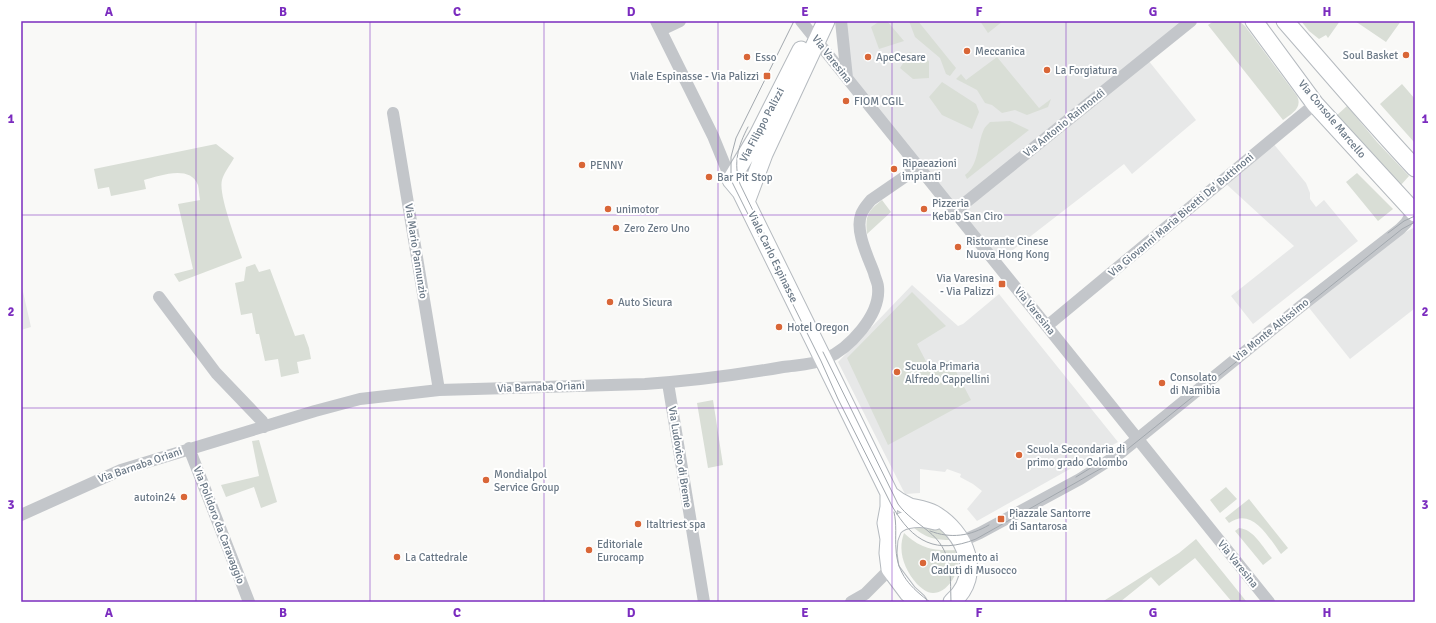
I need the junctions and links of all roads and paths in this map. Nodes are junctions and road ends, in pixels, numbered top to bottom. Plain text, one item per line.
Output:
1 (680, 21) edge
2 (802, 21) edge
3 (826, 21) edge
4 (841, 21) edge
5 (1192, 21) edge
6 (1254, 21) edge
7 (1285, 21) edge
8 (658, 26) edge
9 (817, 39) junction
10 (847, 78) junction
11 (1315, 104) junction
12 (393, 113) dead end
13 (764, 154) junction
14 (919, 167) junction
15 (1415, 168) edge
16 (731, 180) junction
17 (746, 202) junction
18 (955, 211) junction
19 (1412, 214) edge
20 (159, 297) dead end
21 (1047, 326) junction
22 (822, 361) junction
23 (668, 383) junction
24 (439, 390) junction
25 (264, 427) junction
26 (1138, 439) junction
27 (189, 448) junction
28 (889, 494) junction
29 (21, 515) edge
30 (957, 536) junction
31 (889, 539) junction
32 (890, 569) junction
33 (953, 601) edge
34 (249, 602) edge
35 (704, 602) edge
36 (851, 602) edge
37 (918, 602) edge
38 (1269, 602) edge

1 - 8 street
2 - 9 street, Via Varesina
3 - 9 street, Via Filippo Palizzi
4 - 10 street
5 - 18 street, Via Antonio Raimondi
6 - 11 street, Via Console Marcello
7 - 15 street
8 - 16 street, Viale Carlo Espinasse
9 - 10 street, Via Varesina
9 - 13 street, Via Filippo Palizzi
9 - 16 street, Via Filippo Palizzi
10 - 14 street, Via Varesina
11 - 19 street, Via Console Marcello
11 - 21 street, Via Giovanni Maria Bicetti De' Buttinoni
12 - 24 street, Via Mario Pannunzio
13 - 16 street, Via Filippo Palizzi
13 - 17 street, Via Filippo Palizzi
14 - 18 street, Via Varesina
14 - 22 street
16 - 17 street, Viale Carlo Espinasse
17 - 22 street, Viale Carlo Espinasse
18 - 21 street, Via Varesina
19 - 26 street, Via Monte Altissimo
20 - 25 street
21 - 26 street, Via Varesina
22 - 23 street, Via Barnaba Oriani
22 - 28 street, Viale Carlo Espinasse
23 - 24 street, Via Barnaba Oriani
23 - 35 street, Via Ludovico di Breme
24 - 25 street, Via Barnaba Oriani
25 - 27 street, Via Barnaba Oriani
26 - 30 street, Via Monte Altissimo
26 - 38 street, Via Varesina
27 - 29 street, Via Barnaba Oriani
27 - 34 street, Via Polidoro da Caravaggio
28 - 30 street
28 - 31 street
30 - 31 street
30 - 33 street
31 - 32 street
32 - 36 street
32 - 37 street

